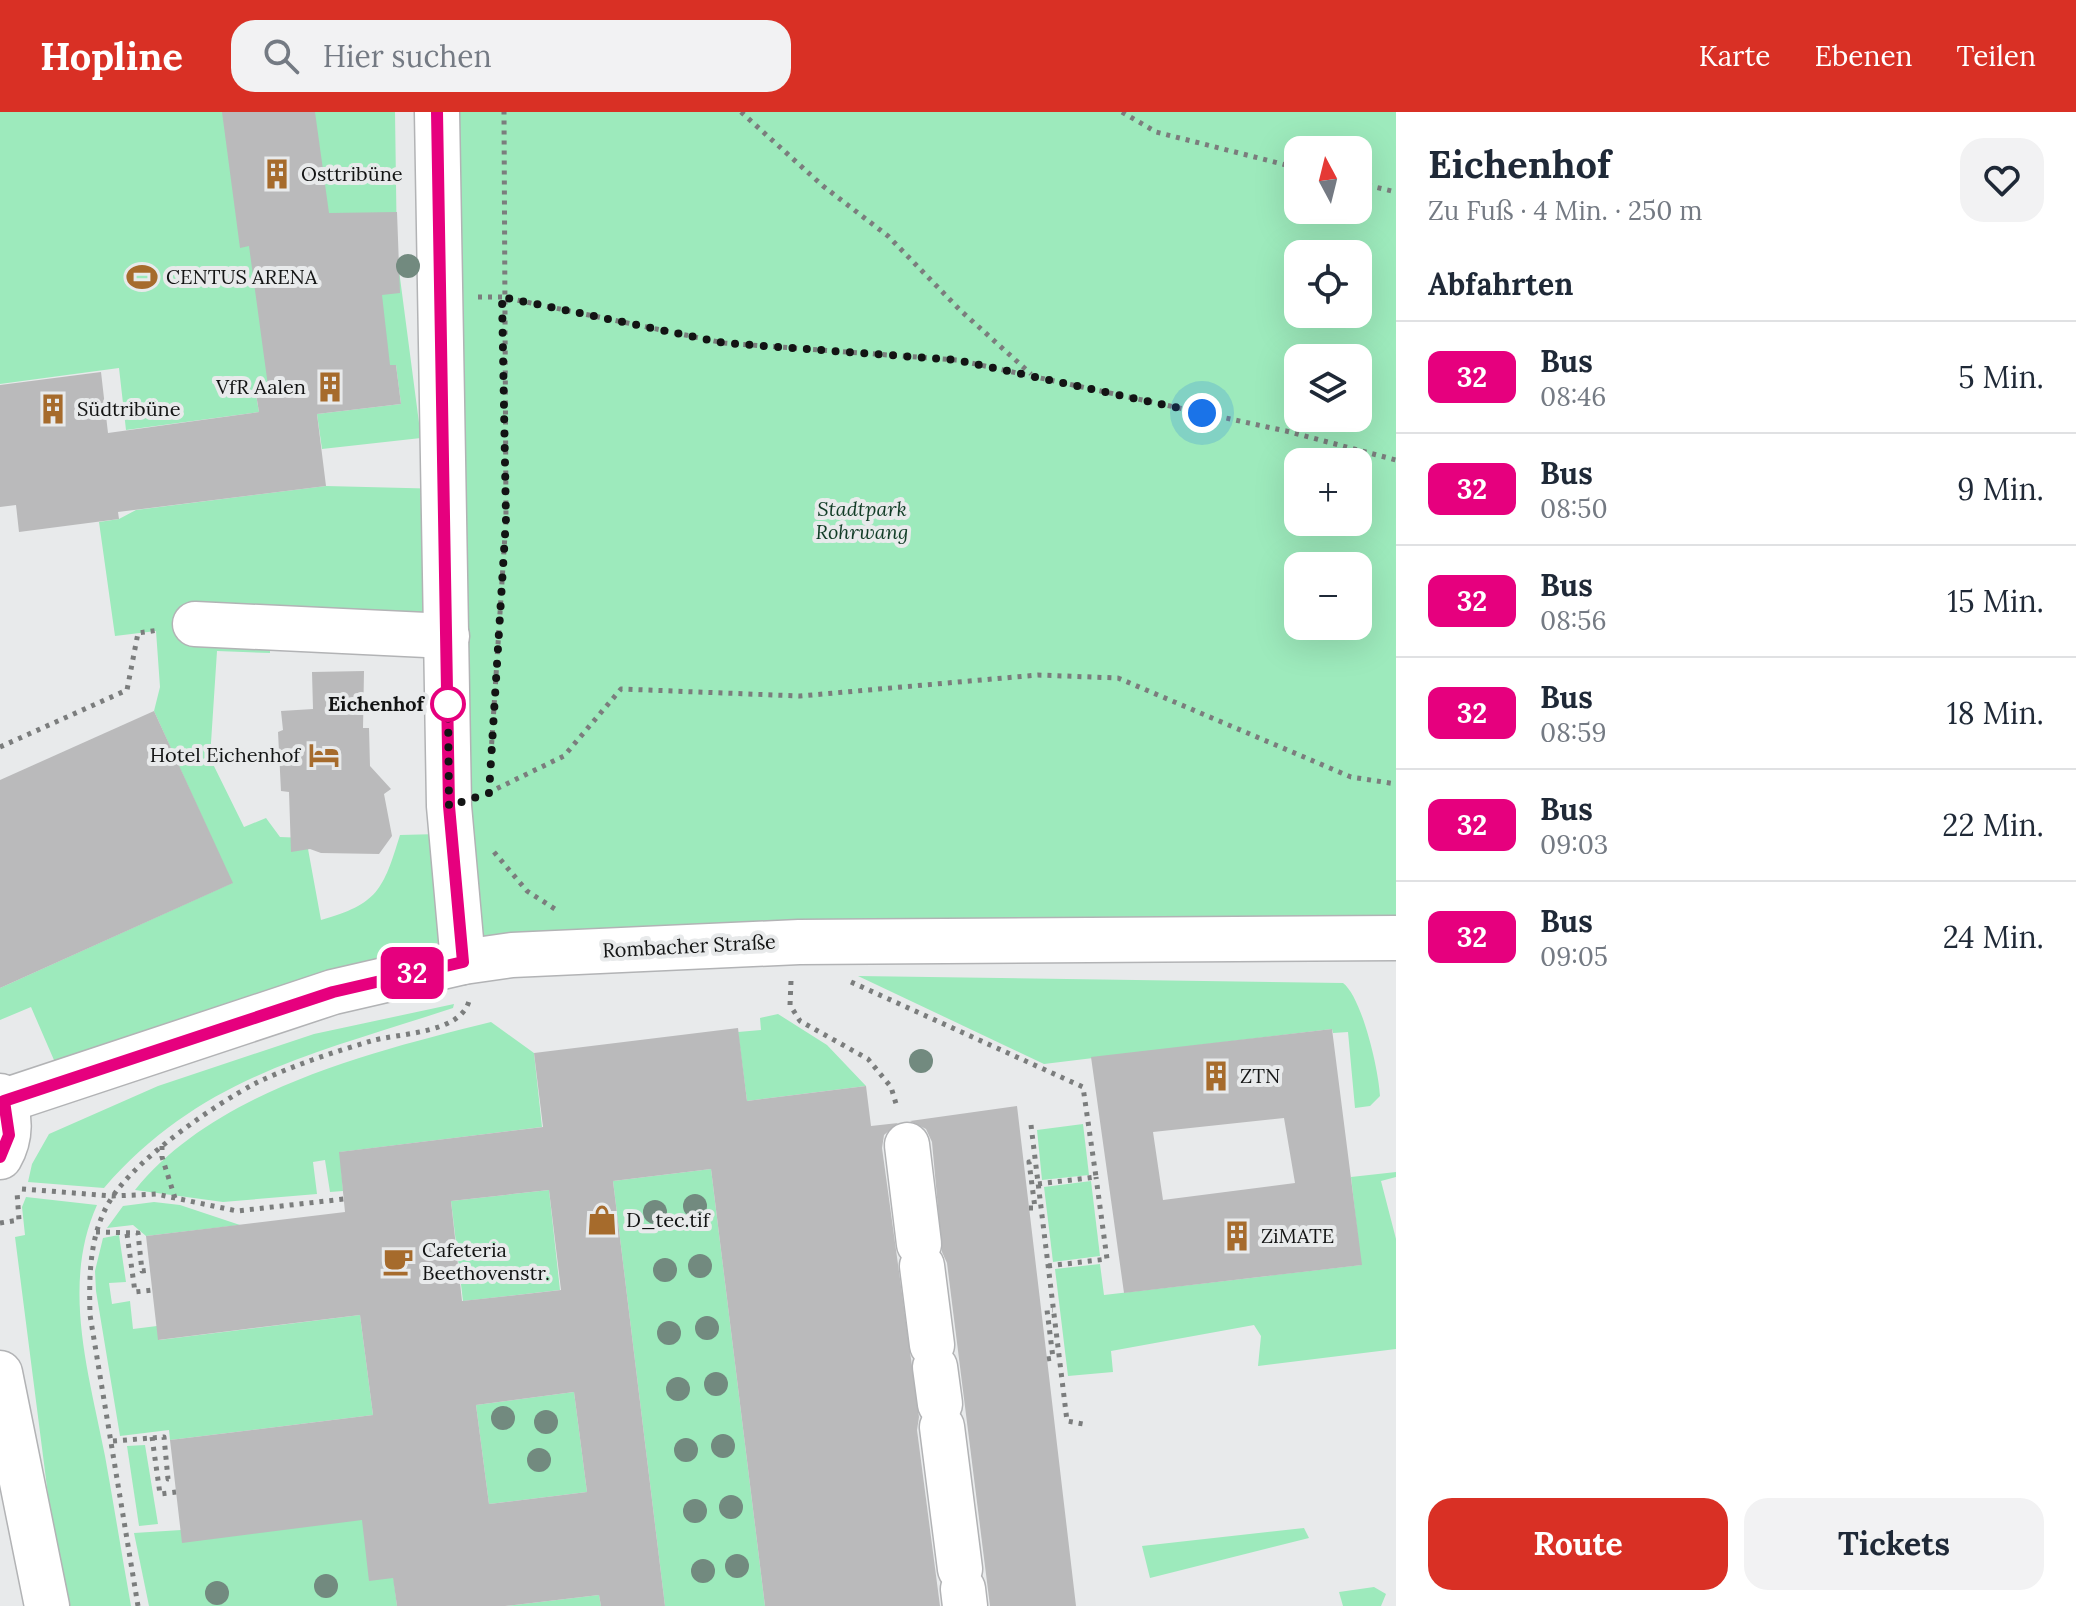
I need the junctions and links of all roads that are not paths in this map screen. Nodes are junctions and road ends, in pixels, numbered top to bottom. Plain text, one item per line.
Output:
1 (437, 112) edge
2 (195, 624) road end
3 (447, 636) junction
4 (1396, 938) edge
5 (466, 979) junction
6 (2, 1098) edge
7 (902, 1128) road end
8 (0, 1157) edge
9 (0, 1373) edge
10 (16, 1543) edge
11 (963, 1588) edge
12 (47, 1606) edge

1 - 3 main road
2 - 3 main road
3 - 5 main road
4 - 5 main road, Rombacher Straße
5 - 6 main road, Rombacher Straße
6 - 8 main road, Rombacher Straße
7 - 11 main road
9 - 10 main road
10 - 12 main road

